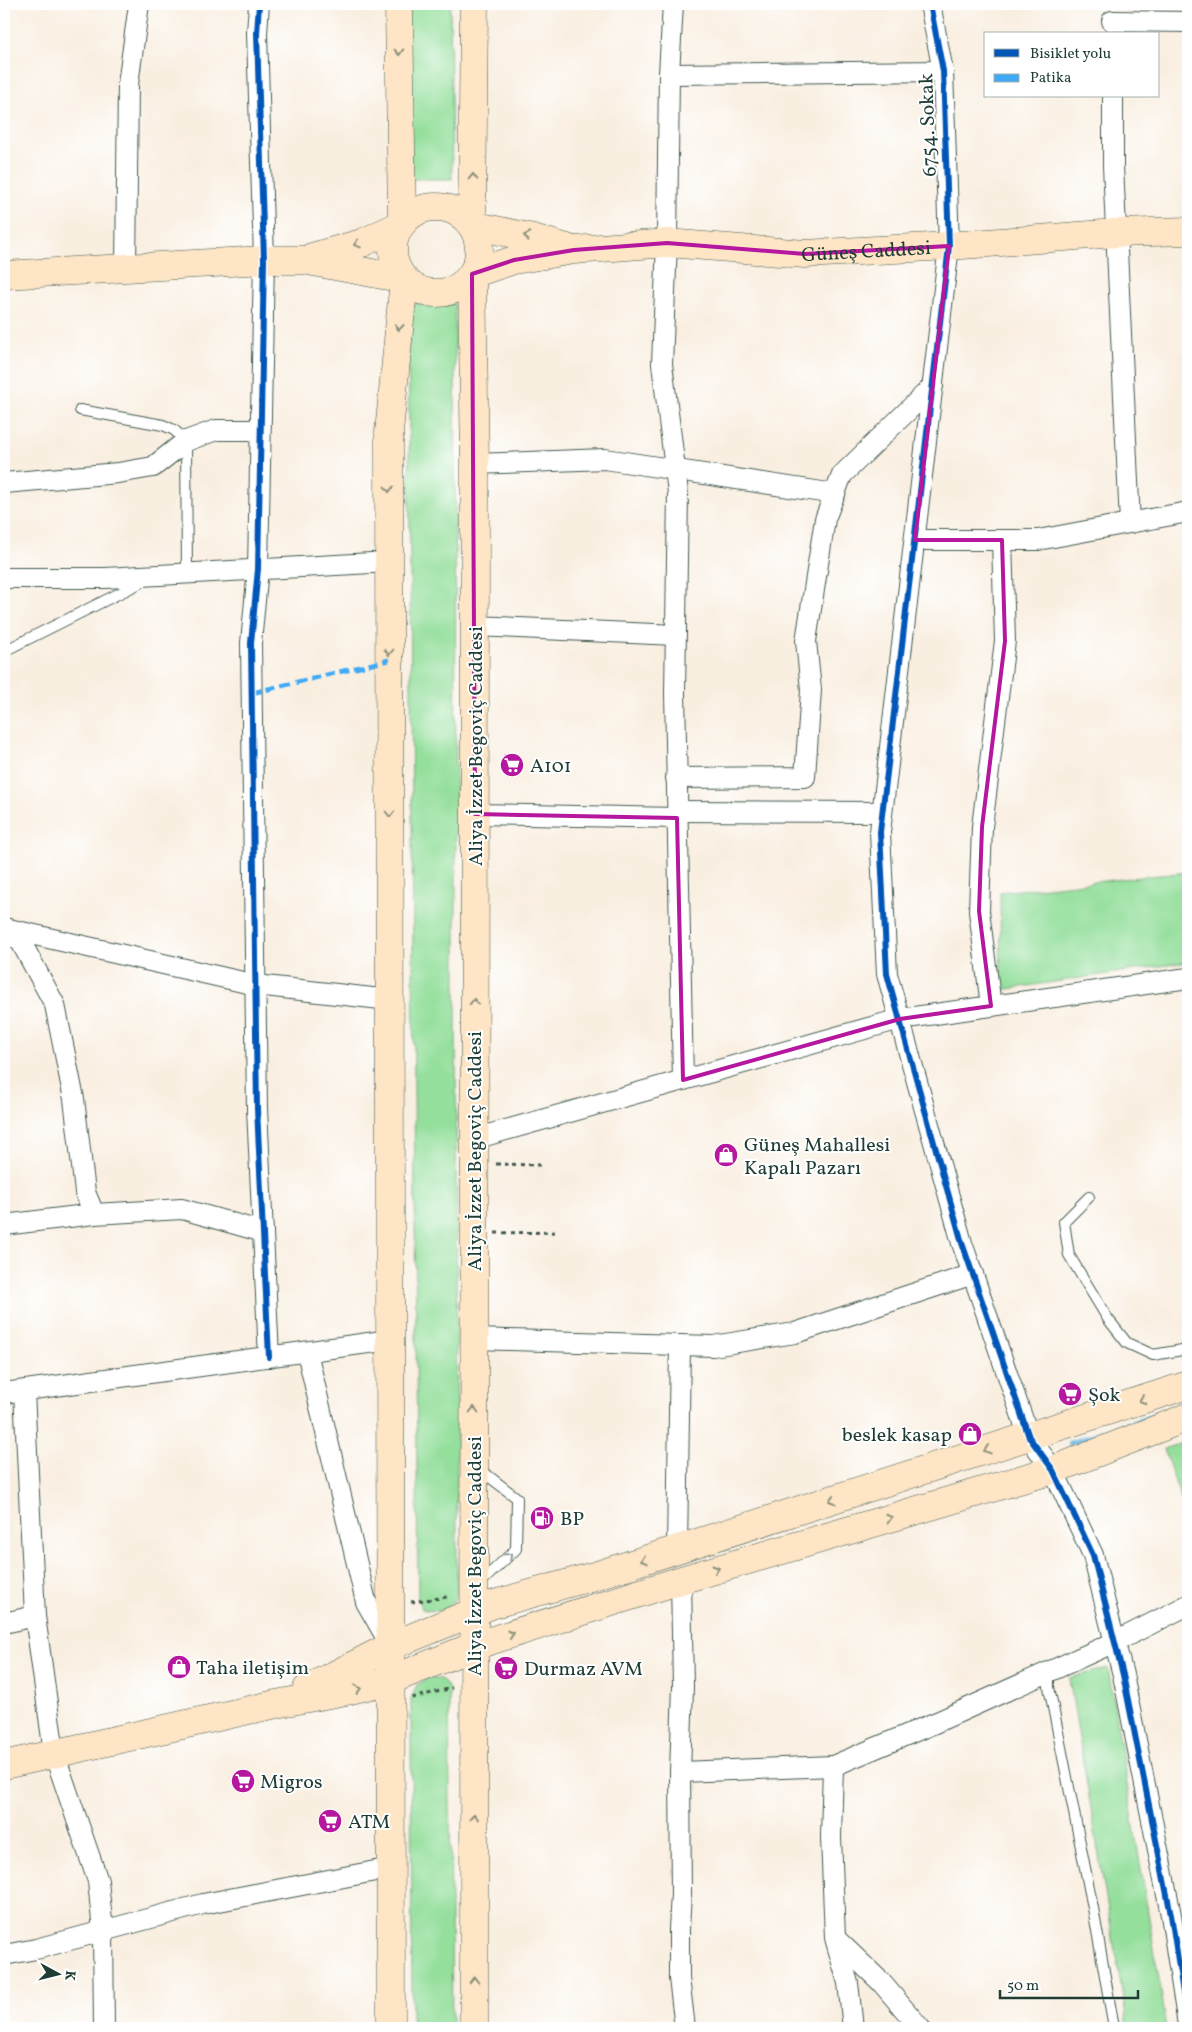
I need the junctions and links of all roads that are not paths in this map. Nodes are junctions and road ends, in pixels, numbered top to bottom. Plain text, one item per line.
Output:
1 (139, 4) edge
2 (259, 4) edge
3 (399, 4) edge
4 (474, 4) edge
5 (673, 4) edge
6 (930, 4) edge
7 (1111, 19) edge
8 (1188, 22) edge
9 (943, 71) junction
10 (669, 74) junction
11 (1113, 98) edge
12 (402, 224) junction
13 (472, 226) junction
14 (1188, 231) edge
15 (1116, 233) junction
16 (667, 243) junction
17 (949, 246) junction
18 (574, 250) junction
19 (264, 260) junction
20 (303, 260) junction
21 (126, 269) junction
22 (472, 274) junction
23 (4, 275) edge
24 (404, 278) junction
25 (934, 386) junction
26 (80, 410) dead end
27 (260, 430) junction
28 (186, 441) junction
29 (475, 464) junction
30 (676, 469) junction
31 (4, 483) edge
32 (834, 494) junction
33 (1188, 512) edge
34 (1130, 523) junction
35 (915, 540) junction
36 (1002, 540) junction
37 (389, 562) junction
38 (258, 569) junction
39 (187, 573) junction
40 (155, 575) junction
41 (4, 578) edge
42 (475, 626) junction
43 (676, 635) junction
44 (4, 651) edge
45 (676, 778) junction
46 (882, 812) junction
47 (475, 814) junction
48 (677, 815) junction
49 (4, 928) edge
50 (1188, 978) edge
51 (256, 985) junction
52 (390, 1000) junction
53 (991, 1006) junction
54 (900, 1019) junction
55 (683, 1080) junction
56 (474, 1139) junction
57 (1089, 1197) dead end
58 (94, 1214) junction
59 (4, 1224) edge
60 (263, 1232) junction
61 (973, 1274) junction
62 (474, 1339) junction
63 (390, 1340) junction
64 (680, 1345) junction
65 (1188, 1349) edge
66 (307, 1352) junction
67 (269, 1357) junction
68 (1188, 1385) edge
69 (24, 1391) junction
70 (4, 1393) edge
71 (1188, 1418) edge
72 (1029, 1436) junction
73 (474, 1465) junction
74 (1053, 1470) junction
75 (677, 1550) junction
76 (681, 1580) junction
77 (474, 1599) junction
78 (1188, 1605) edge
79 (35, 1616) junction
80 (4, 1623) edge
81 (1115, 1642) junction
82 (391, 1646) junction
83 (474, 1646) junction
84 (1049, 1672) junction
85 (391, 1692) junction
86 (276, 1704) junction
87 (54, 1753) junction
88 (4, 1765) edge
89 (833, 1766) junction
90 (680, 1772) junction
91 (391, 1868) junction
92 (1180, 1926) edge
93 (103, 1931) junction
94 (835, 1938) junction
95 (4, 1955) edge
96 (1188, 2025) edge
97 (104, 2028) edge
98 (391, 2028) edge
99 (474, 2028) edge
100 (685, 2028) edge
101 (853, 2028) edge
102 (920, 2028) edge
103 (1114, 2028) edge

1 - 21 street
2 - 19 street
3 -> 12 main road
13 -> 4 main road
5 - 10 street
6 - 9 street, 6754. Sokak
7 - 8 street
9 - 10 street
9 - 17 street, 6754. Sokak
10 - 16 street
11 - 15 street
12 - 13 main road
12 -> 20 main road
12 - 24 main road
18 -> 13 main road
13 - 22 main road
14 - 15 main road, Güneş Caddesi
15 - 17 main road, Güneş Caddesi
15 - 34 street
16 - 17 main road, Güneş Caddesi
16 - 18 main road, Güneş Caddesi
16 - 30 street
17 - 25 street, 6754. Sokak
18 - 22 main road, Güneş Caddesi
19 - 20 main road
19 - 21 main road
19 - 27 street
20 - 24 main road
21 - 23 main road
22 - 24 main road
22 - 29 main road, Aliya İzzet Begoviç Caddesi
24 -> 37 main road
25 - 32 street
25 - 35 street, 6754. Sokak
26 - 28 lane
27 - 28 street
27 - 38 street
28 - 31 street
28 - 39 lane
29 - 30 street
29 - 42 main road, Aliya İzzet Begoviç Caddesi
30 - 32 street
30 - 43 street
32 - 45 street
33 - 34 street
34 - 36 street
35 - 36 street
35 - 46 street, 6754. Sokak
36 - 53 street
37 - 38 street
37 -> 52 main road
38 - 39 street
38 - 51 street
39 - 40 street
40 - 41 street
40 - 44 lane
42 - 43 street
42 - 47 main road, Aliya İzzet Begoviç Caddesi
43 - 45 street
45 - 48 street
46 - 48 street
46 - 54 street, 6754. Sokak
47 - 48 street
56 -> 47 main road, Aliya İzzet Begoviç Caddesi
48 - 55 street
49 - 51 street
49 - 58 street
50 - 53 street
51 - 52 street
51 - 60 street
52 - 63 main road
53 - 54 street
54 - 55 street
54 - 61 street, 6754. Sokak
55 - 56 street
56 - 62 main road, Aliya İzzet Begoviç Caddesi
57 - 65 lane
58 - 59 street
58 - 60 street
60 - 67 street
61 - 64 street
61 - 72 street, 6754. Sokak
62 - 64 street
73 -> 62 main road, Aliya İzzet Begoviç Caddesi
63 - 66 street
63 - 82 main road
64 - 75 street
66 - 67 street
66 - 82 street
67 - 69 street
68 -> 72 main road
69 - 70 street
69 - 79 street
71 - 74 main road
72 - 74 street, 6754. Sokak
72 -> 75 main road
73 - 77 main road, Aliya İzzet Begoviç Caddesi
77 -> 73 lane
76 -> 74 main road
74 - 81 street, 6754. Sokak
75 -> 77 main road
83 -> 76 main road
76 - 90 street
77 - 82 main road
77 - 83 main road, Aliya İzzet Begoviç Caddesi
78 - 81 street
79 - 80 street
79 - 87 street
81 - 84 street
81 - 92 street, 6754. Sokak
82 - 85 main road
82 - 86 main road
83 - 85 main road
99 -> 83 main road, Aliya İzzet Begoviç Caddesi
84 - 89 street
84 - 103 lane
86 -> 85 main road
85 - 91 main road
86 - 87 main road
87 - 88 main road
87 - 93 street
89 - 90 street
89 - 94 street
90 - 100 street
91 - 93 street
91 - 98 main road
92 - 96 street, 6754. Sokak
93 - 95 street
93 - 97 street
94 - 101 street
94 - 102 street

